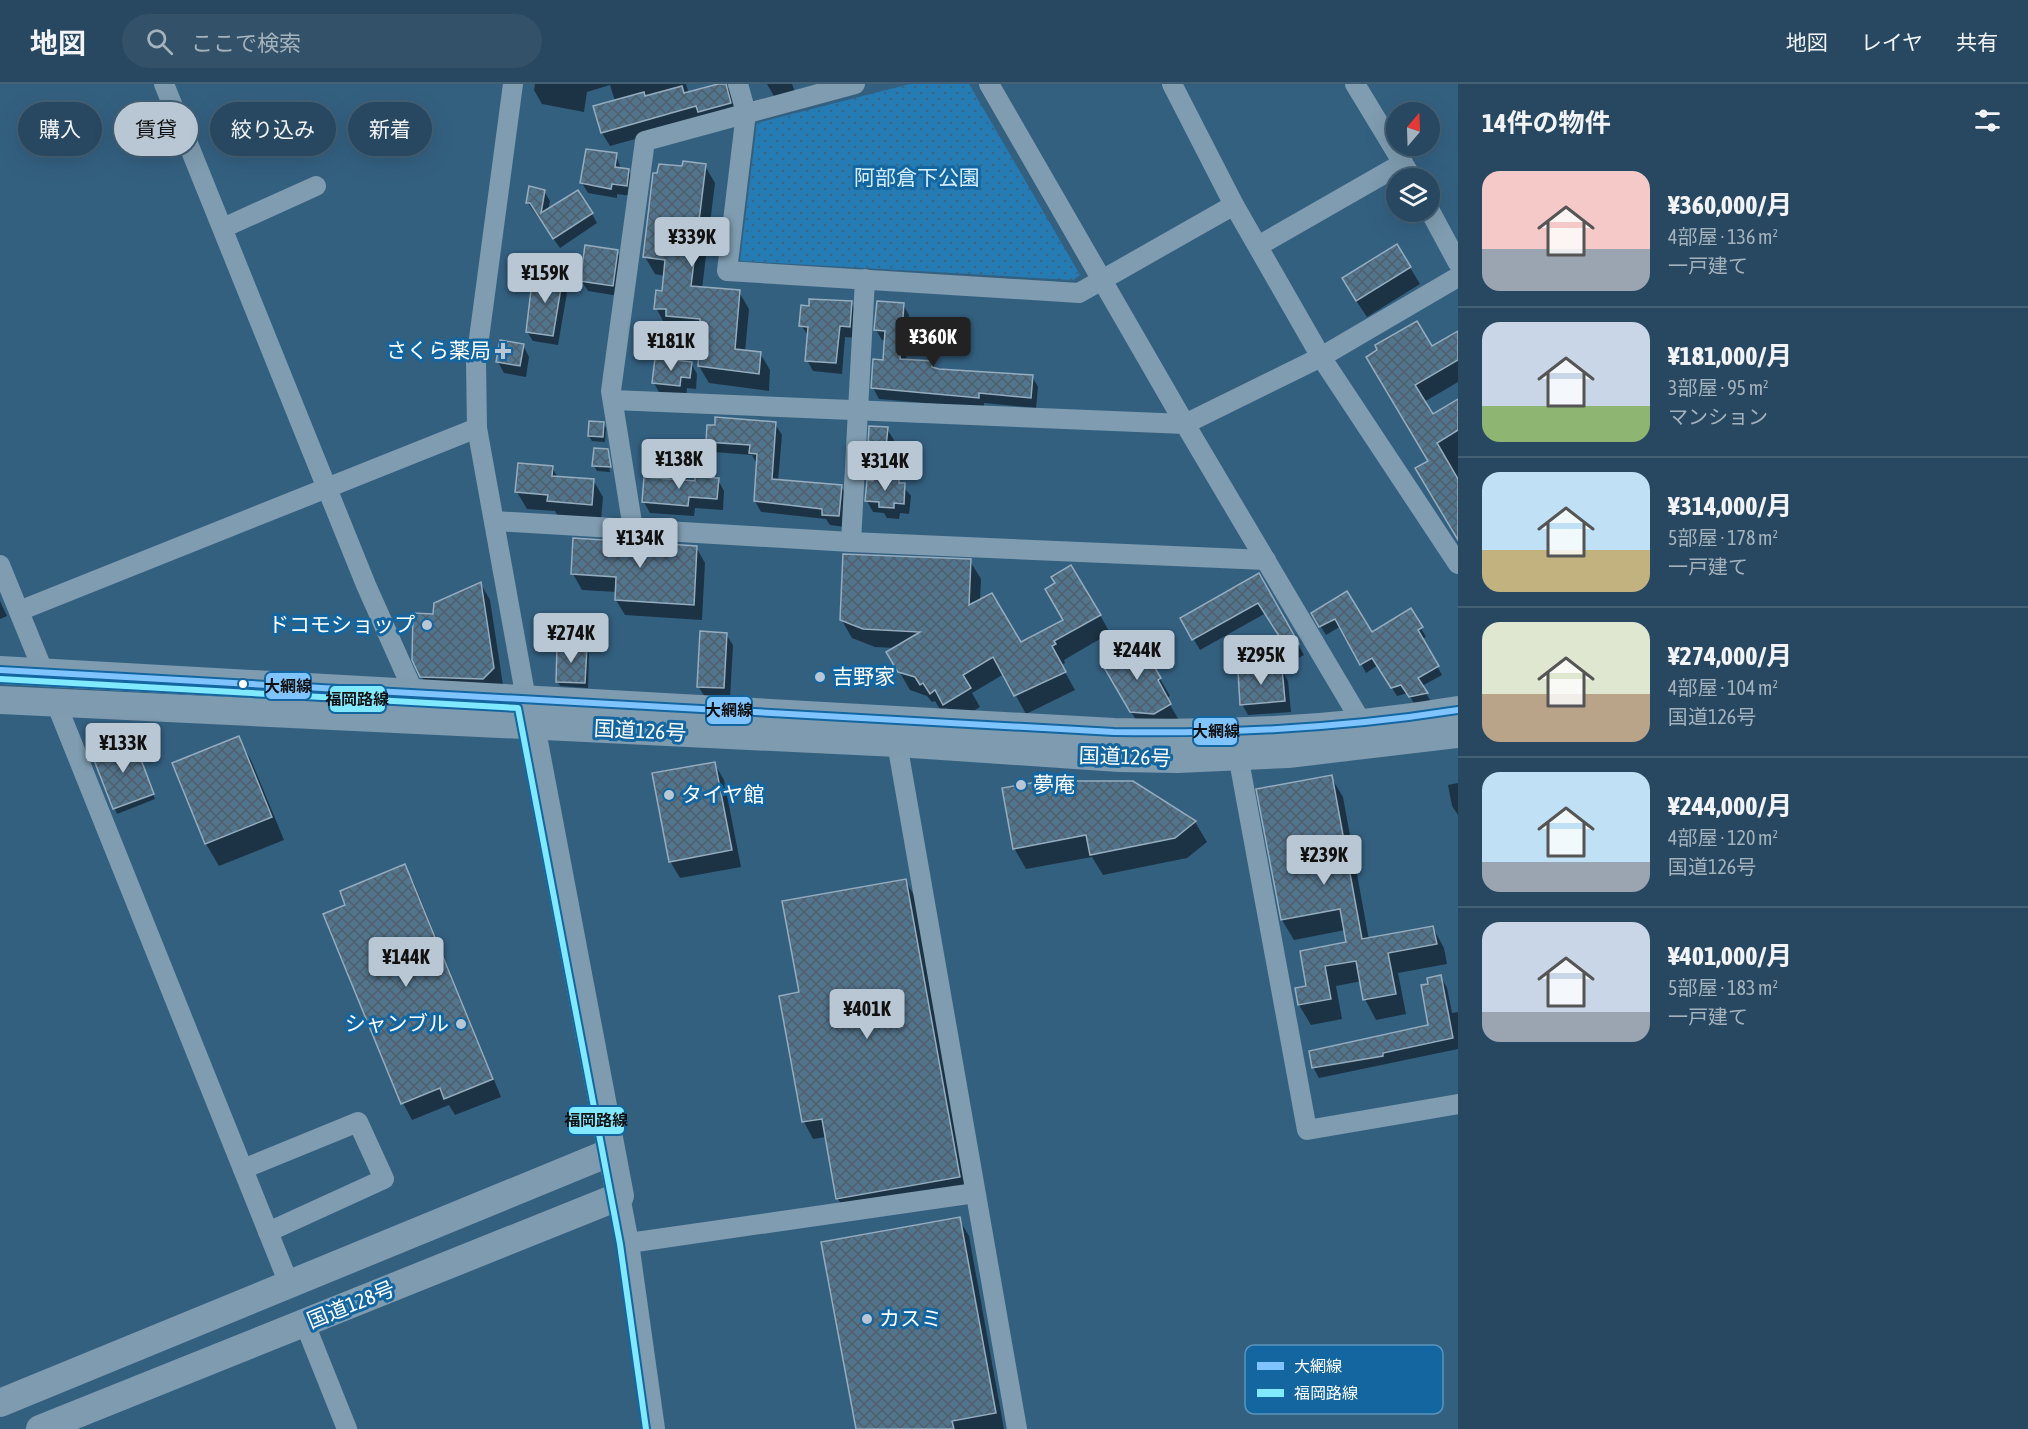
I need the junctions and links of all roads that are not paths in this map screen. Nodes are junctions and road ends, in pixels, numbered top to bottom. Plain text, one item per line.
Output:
1 (164, 84) edge
2 (513, 84) edge
3 (738, 84) edge
4 (855, 84) edge
5 (989, 84) edge
6 (1172, 84) edge
7 (1357, 84) edge
8 (746, 113) junction
9 (1406, 168) edge
10 (1386, 182) edge
11 (316, 186) dead end
12 (1233, 205) junction
13 (1436, 222) edge
14 (223, 228) junction
15 (1258, 246) junction
16 (1458, 263) edge
17 (1458, 277) edge
18 (865, 279) junction
19 (1101, 279) junction
20 (1321, 357) junction
21 (613, 400) junction
22 (860, 411) junction
23 (1185, 424) junction
24 (477, 428) junction
25 (328, 487) junction
26 (494, 521) junction
27 (633, 529) junction
28 (851, 542) junction
29 (1266, 561) junction
30 (1458, 564) edge
31 (0, 565) edge
32 (20, 611) junction
33 (0, 670) edge
34 (44, 673) junction
35 (415, 695) junction
36 (0, 700) edge
37 (56, 703) junction
38 (1458, 710) edge
39 (529, 713) junction
40 (1362, 723) junction
41 (1458, 734) edge
42 (897, 743) junction
43 (1238, 755) junction
44 (1458, 1104) edge
45 (612, 1152) junction
46 (243, 1169) junction
47 (975, 1193) junction
48 (620, 1196) junction
49 (268, 1232) junction
50 (629, 1243) junction
51 (289, 1284) junction
52 (305, 1324) junction
53 (0, 1403) edge
54 (39, 1429) edge
55 (347, 1429) edge
56 (655, 1429) edge
57 (1017, 1429) edge

1 - 14 street
2 - 24 street
3 - 8 street
4 - 8 street
5 - 19 street
6 - 12 street
7 - 9 street
8 - 18 street
8 - 21 street
10 - 15 street
11 - 14 street
12 - 15 street
12 - 19 street
13 - 16 street
14 - 25 street
15 - 20 street
17 - 20 street
18 - 19 street
18 - 22 street
19 - 23 street
20 - 23 street
20 - 30 street
21 - 22 street
21 - 27 street
22 - 23 street
22 - 28 street
23 - 29 street
24 - 25 street
24 - 26 street
25 - 32 street
25 - 35 street
26 - 27 street
26 - 39 street
27 - 28 street
28 - 29 street
29 - 40 street
31 - 32 street
32 - 34 street
33 - 34 highway, 国道126号
34 - 35 highway, 国道126号
35 - 39 highway, 国道126号
36 - 37 highway, 国道126号
37 - 39 highway, 国道126号
37 - 46 street
38 - 40 highway, 国道126号
39 - 40 highway, 国道126号
39 - 42 highway, 国道126号
39 - 45 highway
41 - 43 highway, 国道126号
42 - 43 highway, 国道126号
42 - 47 street
43 - 44 street
45 - 48 highway
45 - 51 highway, 国道128号
46 - 49 street
46 - 49 street
47 - 50 street
47 - 57 street
48 - 50 street
48 - 52 highway, 国道128号
49 - 51 street
50 - 56 street
51 - 52 highway
51 - 53 highway, 国道128号
52 - 54 highway, 国道128号
52 - 55 street

